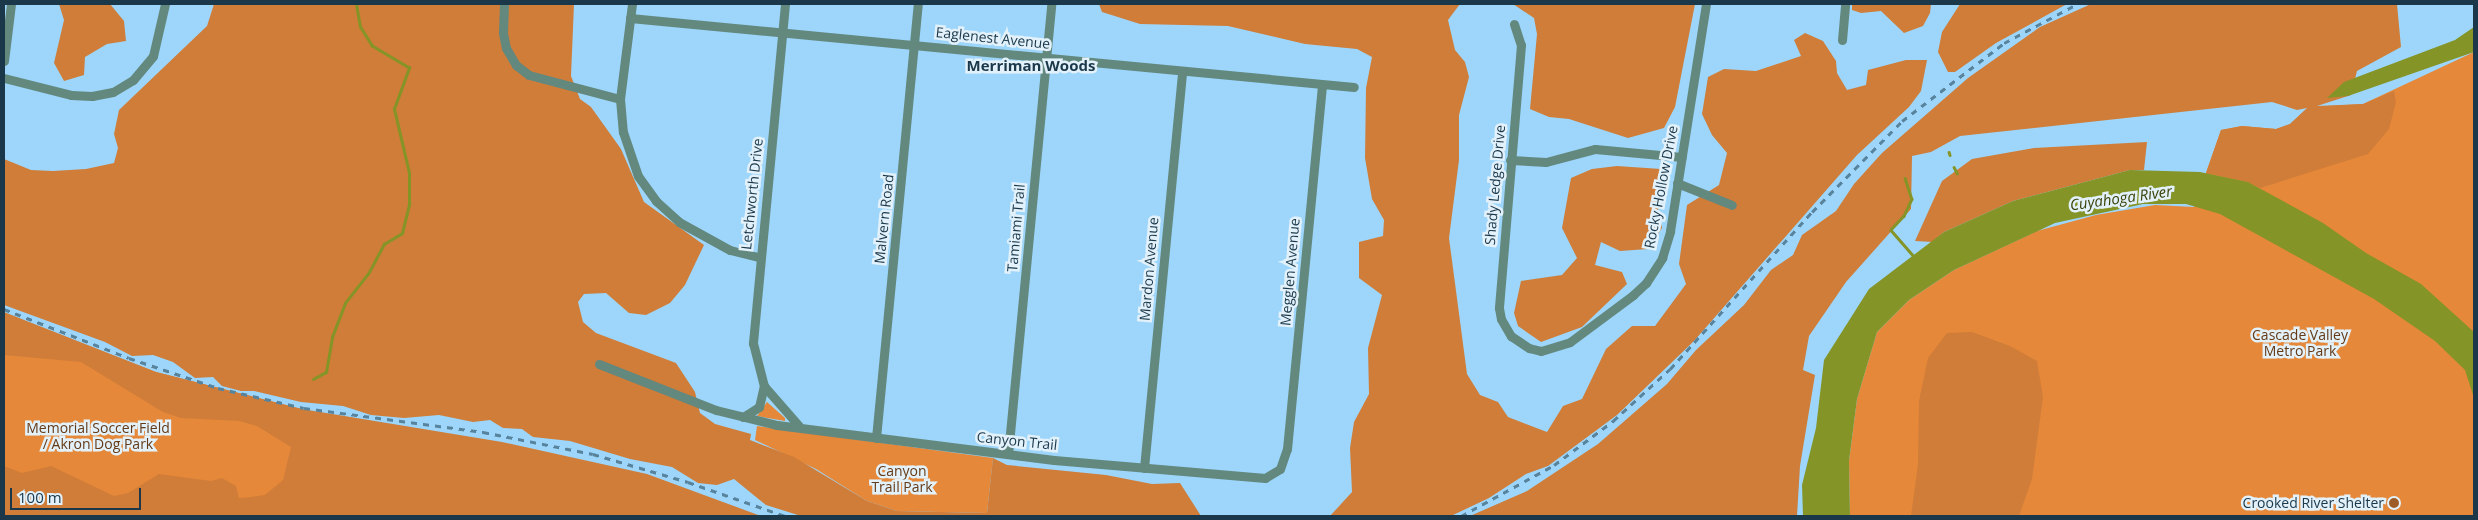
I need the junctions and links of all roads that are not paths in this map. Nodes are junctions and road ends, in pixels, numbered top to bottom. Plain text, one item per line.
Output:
1 (11, 4) edge
2 (165, 4) edge
3 (504, 4) edge
4 (632, 4) edge
5 (785, 4) edge
6 (918, 4) edge
7 (1051, 4) edge
8 (1706, 4) edge
9 (1845, 4) edge
10 (630, 18) junction
11 (1514, 24) dead end
12 (783, 32) junction
13 (1842, 40) dead end
14 (915, 44) junction
15 (1047, 57) junction
16 (4, 61) edge
17 (1182, 72) junction
18 (4, 78) edge
19 (1322, 85) junction
20 (1354, 88) dead end
21 (620, 100) junction
22 (1682, 157) junction
23 (1510, 160) junction
24 (1677, 183) junction
25 (1732, 205) dead end
26 (759, 257) junction
27 (1519, 344) joint
28 (599, 364) dead end
29 (764, 386) junction
30 (743, 417) junction
31 (799, 426) junction
32 (876, 438) junction
33 (1008, 454) junction
34 (1283, 462) joint
35 (1144, 468) junction

1 - 16 street
2 - 18 street
3 - 21 street
4 - 10 street
5 - 12 street, Letchworth Drive
6 - 14 street, Malvern Road
7 - 15 street, Tamiami Trail
8 - 22 street, Rocky Hollow Drive
9 - 13 street
10 - 12 street, Eaglenest Avenue
10 - 21 street
11 - 23 street, Shady Ledge Drive
12 - 14 street, Eaglenest Avenue
12 - 26 street, Letchworth Drive
14 - 15 street, Eaglenest Avenue
14 - 32 street, Malvern Road
15 - 17 street, Eaglenest Avenue
15 - 33 street, Tamiami Trail
17 - 19 street, Eaglenest Avenue
17 - 35 street, Mardon Avenue
19 - 20 street, Eaglenest Avenue
19 - 34 street, Megglen Avenue
21 - 26 street
22 - 23 street
22 - 24 street, Rocky Hollow Drive
23 - 27 street, Shady Ledge Drive
24 - 25 street
24 - 27 street, Rocky Hollow Drive
26 - 29 street, Letchworth Drive
28 - 30 street, Canyon Trail
29 - 30 street, Letchworth Drive
29 - 31 street, Letchworth Drive
30 - 31 street, Canyon Trail
31 - 32 street, Canyon Trail
32 - 33 street, Canyon Trail
33 - 35 street, Canyon Trail
34 - 35 street, Canyon Trail

